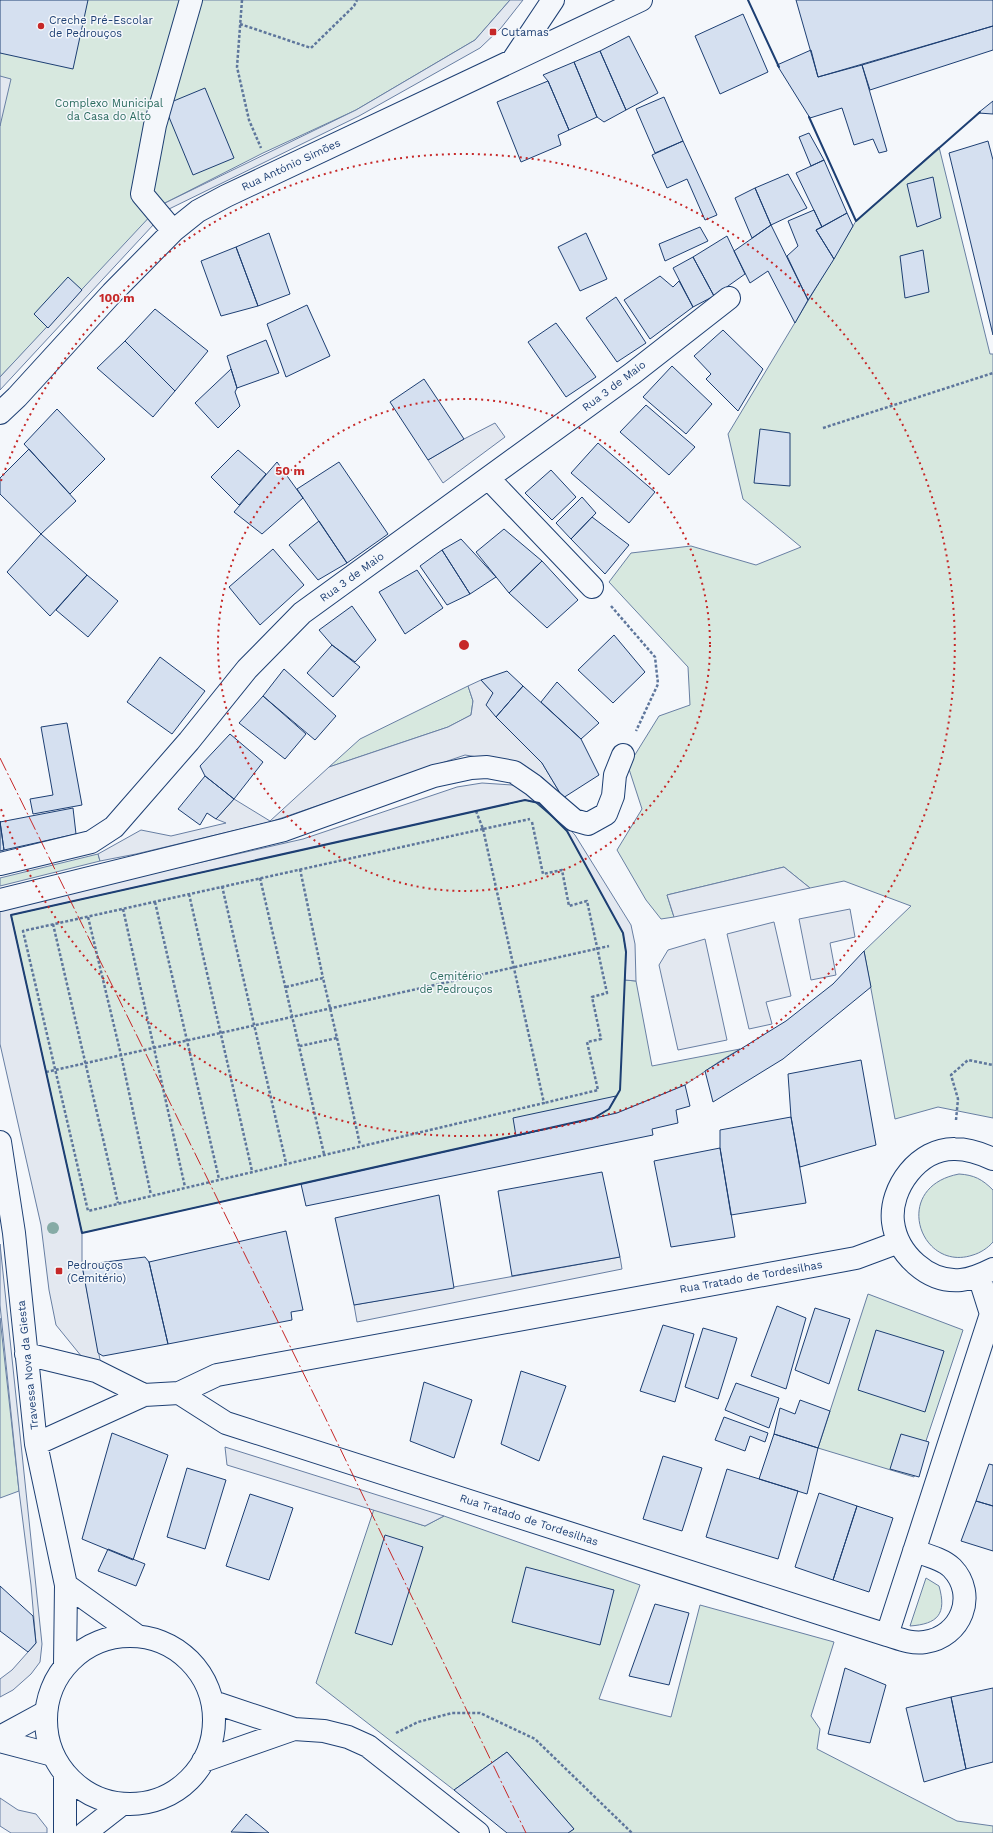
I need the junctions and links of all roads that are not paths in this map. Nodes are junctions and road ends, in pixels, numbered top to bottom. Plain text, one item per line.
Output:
1 (191, 0) edge
2 (553, 0) edge
3 (641, 0) edge
4 (514, 60) junction
5 (173, 231) junction
6 (729, 298) dead end
7 (0, 413) edge
8 (489, 479) junction
9 (592, 587) road end
10 (623, 754) road end
11 (0, 864) edge
12 (0, 900) edge
13 (0, 1142) edge
14 (993, 1159) edge
15 (899, 1242) junction
16 (986, 1273) edge
17 (26, 1354) junction
18 (179, 1393) junction
19 (144, 1395) junction
20 (36, 1444) junction
21 (914, 1551) junction
22 (66, 1585) junction
23 (136, 1635) junction
24 (887, 1635) junction
25 (65, 1665) junction
26 (213, 1702) junction
27 (46, 1712) junction
28 (294, 1729) junction
29 (0, 1736) edge
30 (0, 1741) edge
31 (53, 1755) junction
32 (204, 1762) junction
33 (65, 1774) junction
34 (122, 1804) junction
35 (65, 1833) edge
36 (85, 1833) edge
37 (478, 1833) edge

1 - 5 street
2 - 4 street
3 - 4 street, Rua António Simões
4 - 5 street, Rua António Simões
5 - 7 street, Rua António Simões
6 - 8 street, Rua 3 de Maio
8 - 9 street
8 - 11 street, Rua 3 de Maio
10 - 12 street
13 - 17 street, Travessa Nova da Giesta
14 - 15 street
15 - 16 street
15 - 18 street, Rua Tratado de Tordesilhas
16 - 21 street
17 - 19 street, Rua Tratado de Tordesilhas
17 - 20 street, Travessa Nova da Giesta
18 - 19 street, Rua Tratado de Tordesilhas
18 - 24 street, Rua Tratado de Tordesilhas
19 - 20 street, Rua Tratado de Tordesilhas
20 - 22 street, Travessa Nova da Giesta
21 - 24 street
21 - 24 street, Rua Tratado de Tordesilhas
22 - 23 street
22 - 25 street, Travessa Nova da Giesta
23 - 25 street
23 - 26 street
25 - 27 street
26 - 28 street
26 - 32 street
27 - 29 street
27 - 31 street
28 - 32 street
28 - 37 street
30 - 31 street
31 - 33 street
32 - 34 street
33 - 34 street
33 - 35 street
34 - 36 street

